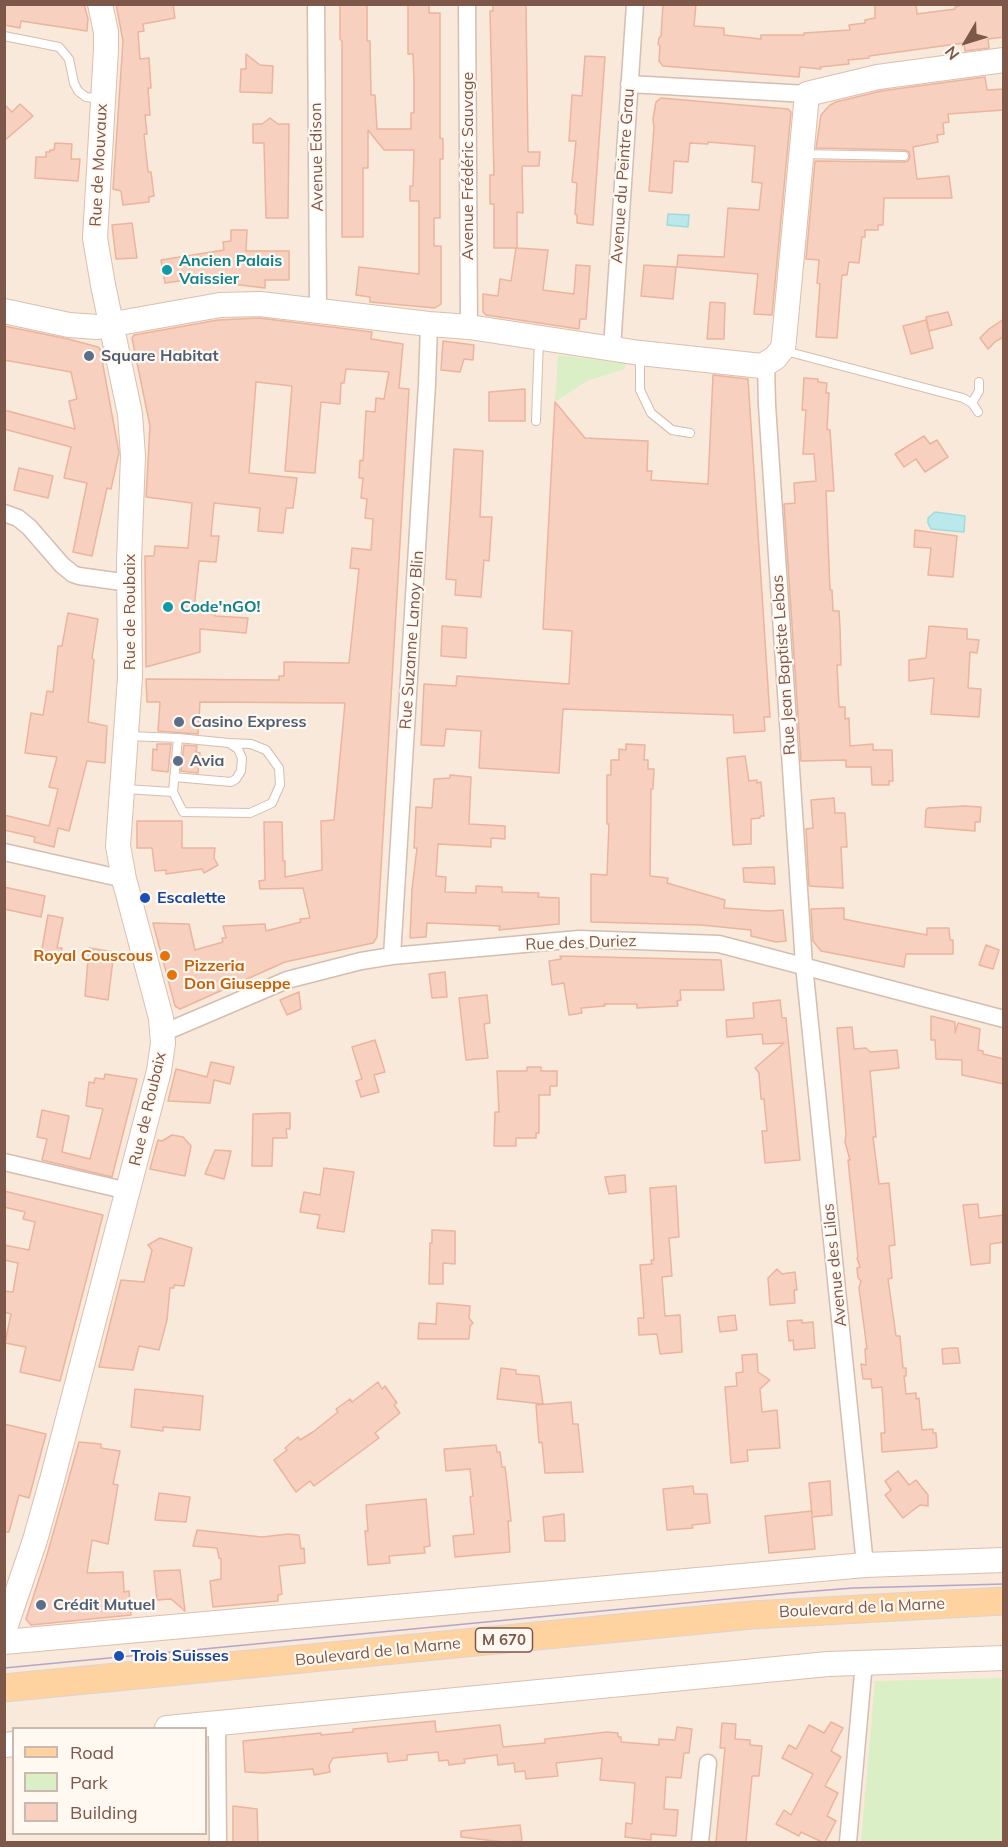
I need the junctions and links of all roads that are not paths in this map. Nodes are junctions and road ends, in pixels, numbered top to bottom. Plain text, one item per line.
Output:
1 (100, 4) edge
2 (316, 4) edge
3 (467, 4) edge
4 (635, 4) edge
5 (4, 36) edge
6 (1004, 60) edge
7 (629, 84) junction
8 (807, 94) junction
9 (102, 99) junction
10 (802, 153) junction
11 (904, 156) dead end
12 (318, 310) junction
13 (4, 311) edge
14 (429, 324) junction
15 (111, 325) junction
16 (469, 327) junction
17 (539, 338) junction
18 (612, 348) junction
19 (783, 348) junction
20 (640, 353) junction
21 (766, 365) junction
22 (979, 382) dead end
23 (972, 403) junction
24 (978, 412) dead end
25 (536, 421) dead end
26 (690, 433) dead end
27 (4, 513) edge
28 (129, 584) junction
29 (126, 736) junction
30 (178, 738) junction
31 (229, 743) junction
32 (174, 777) junction
33 (122, 789) junction
34 (173, 792) junction
35 (4, 852) edge
36 (124, 879) junction
37 (392, 956) junction
38 (804, 965) junction
39 (1004, 1019) edge
40 (163, 1033) junction
41 (4, 1162) edge
42 (128, 1191) junction
43 (1004, 1560) edge
44 (865, 1564) junction
45 (1004, 1601) edge
46 (1004, 1618) edge
47 (4, 1631) edge
48 (4, 1642) edge
49 (1004, 1658) edge
50 (864, 1662) junction
51 (4, 1688) edge
52 (4, 1704) edge
53 (217, 1724) junction
54 (180, 1727) edge
55 (708, 1762) dead end
56 (218, 1842) edge
57 (700, 1842) edge
58 (848, 1842) edge

1 - 9 main road, Rue de Mouvaux
2 - 12 street, Avenue Edison
3 - 16 street, Avenue Frédéric Sauvage
4 - 7 street, Avenue du Peintre Grau
5 - 9 lane
6 - 8 main road
7 - 8 street
7 - 18 street, Avenue du Peintre Grau
8 - 10 main road
9 - 15 main road, Rue de Mouvaux
10 - 11 lane
10 - 19 main road
12 - 14 main road
12 - 15 main road
13 - 15 main road
14 - 16 main road
14 - 37 street, Rue Suzanne Lanoy Blin
15 - 28 main road, Rue de Roubaix
16 - 17 main road
17 - 18 main road
17 - 25 lane
18 - 20 main road
19 - 21 main road
19 - 23 lane
20 - 21 main road
20 - 26 lane
21 - 38 street, Rue Jean Baptiste Lebas
22 - 23 lane
23 - 24 lane
27 - 28 street
28 - 29 main road, Rue de Roubaix
29 - 30 lane
29 - 33 main road, Rue de Roubaix
30 - 31 lane
30 - 32 lane
31 - 32 lane
31 - 34 lane
32 - 34 lane
33 - 34 lane
33 - 36 main road, Rue de Roubaix
35 - 36 street
36 - 40 main road, Rue de Roubaix
37 - 38 street, Rue des Duriez
37 - 40 street, Rue des Duriez
38 - 39 street, Rue des Duriez
38 - 44 street, Avenue des Lilas
40 - 42 main road, Rue de Roubaix
41 - 42 street
42 - 47 main road, Rue de Roubaix
43 - 44 main road
44 - 48 main road
45 - 51 main road, Boulevard de la Marne / M 670
46 - 52 main road, Boulevard de la Marne / M 670
49 - 50 main road
50 - 53 main road
50 - 58 street
53 - 54 main road
53 - 56 street
55 - 57 street

